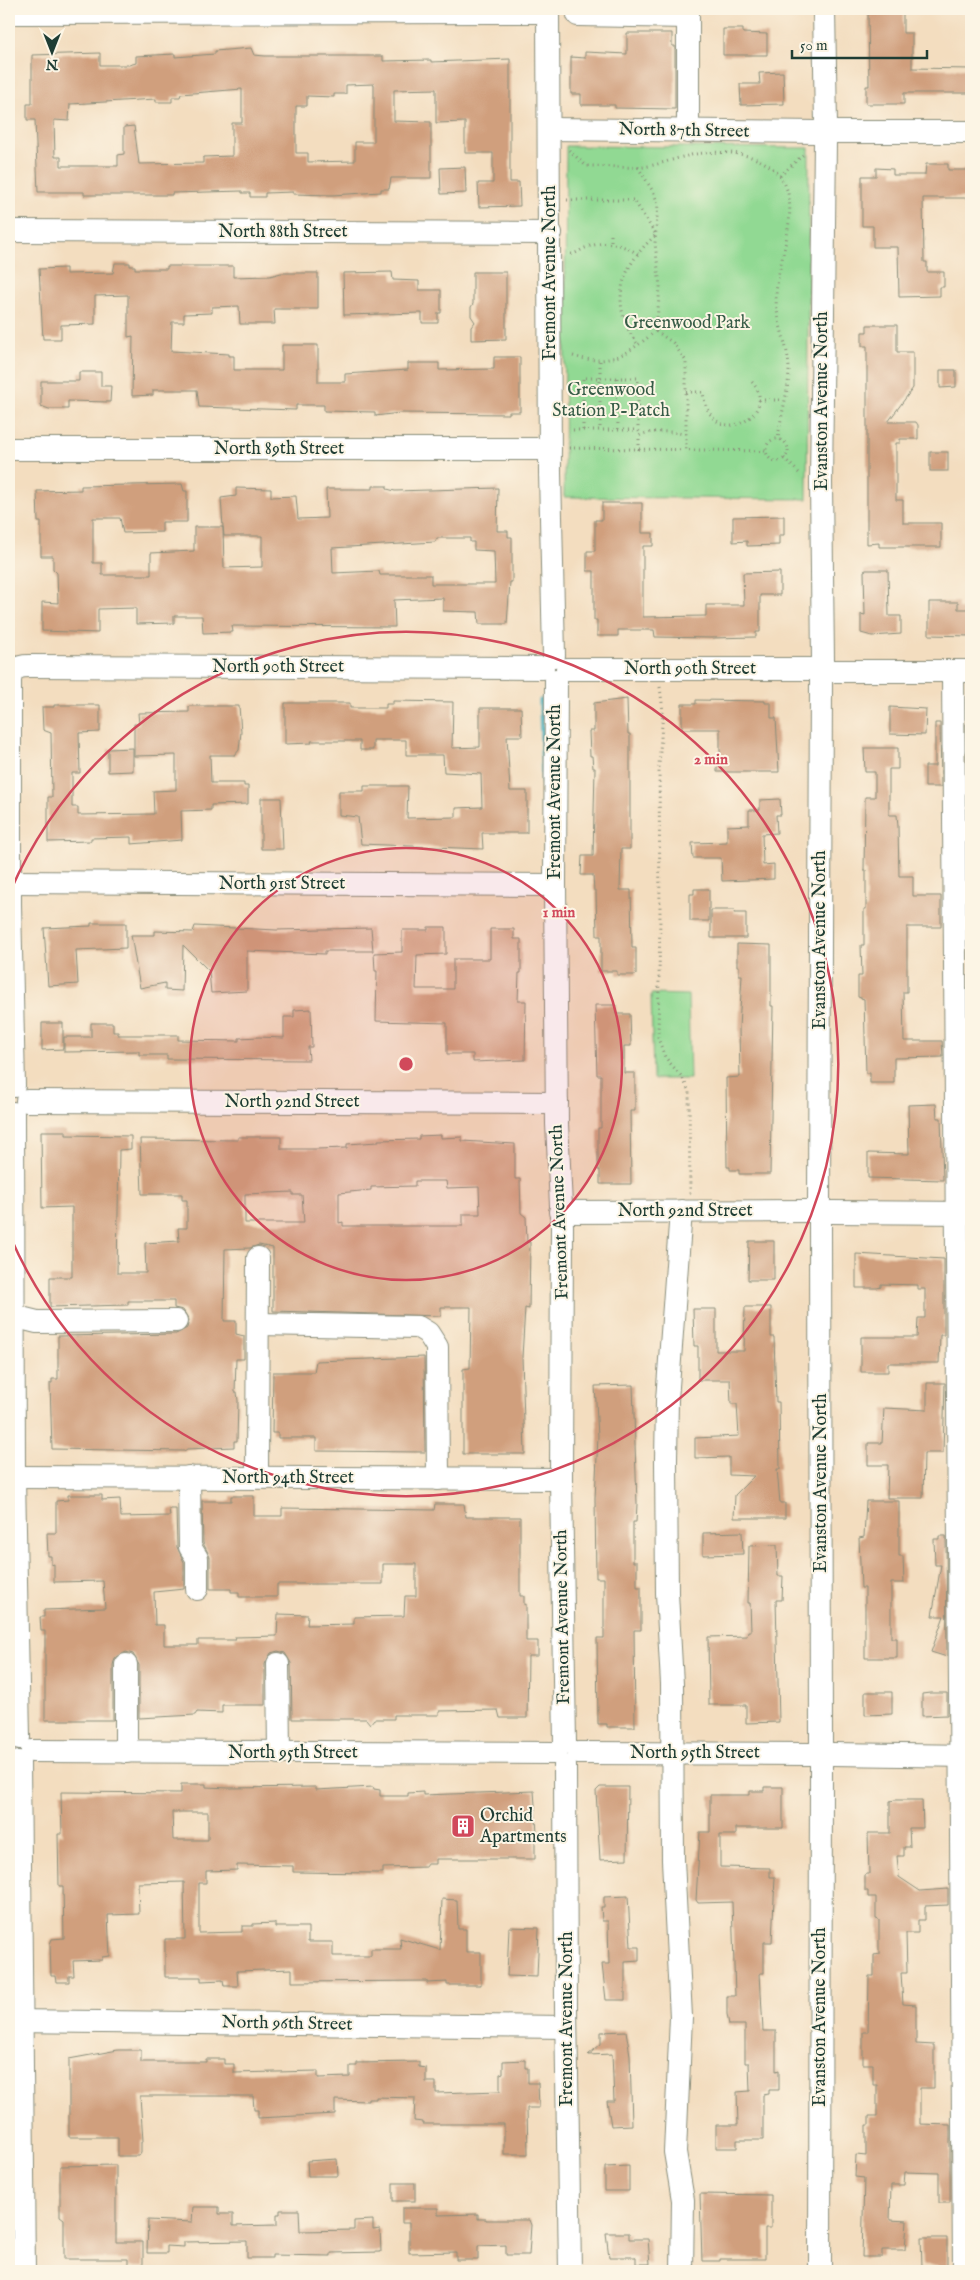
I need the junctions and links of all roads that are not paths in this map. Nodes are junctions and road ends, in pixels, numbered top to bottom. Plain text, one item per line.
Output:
1 (824, 9) edge
2 (548, 10) edge
3 (688, 13) edge
4 (13, 15) edge
5 (578, 15) dead end
6 (550, 129) junction
7 (688, 132) junction
8 (825, 132) junction
9 (971, 132) edge
10 (11, 230) edge
11 (551, 233) junction
12 (9, 449) edge
13 (550, 449) junction
14 (555, 668) junction
15 (822, 670) junction
16 (962, 671) edge
17 (9, 882) edge
18 (555, 884) junction
19 (14, 1100) edge
20 (557, 1103) junction
21 (686, 1211) junction
22 (560, 1212) junction
23 (820, 1212) junction
24 (965, 1213) edge
25 (258, 1258) dead end
26 (11, 1316) edge
27 (176, 1322) dead end
28 (258, 1324) junction
29 (189, 1477) junction
30 (257, 1477) junction
31 (14, 1478) junction
32 (438, 1479) junction
33 (561, 1479) junction
34 (197, 1589) dead end
35 (278, 1664) dead end
36 (126, 1665) dead end
37 (17, 1750) edge
38 (126, 1752) junction
39 (673, 1752) junction
40 (279, 1753) junction
41 (566, 1754) junction
42 (821, 1754) junction
43 (967, 1756) edge
44 (15, 2021) edge
45 (566, 2028) junction
46 (24, 2271) edge
47 (570, 2271) edge
48 (682, 2271) edge
49 (820, 2271) edge
50 (964, 2271) edge

1 - 8 street, Evanston Avenue North
2 - 4 street
2 - 6 street, Fremont Avenue North
3 - 5 street
3 - 7 street
6 - 7 street, North 87th Street
6 - 11 street, Fremont Avenue North
7 - 8 street, North 87th Street
8 - 9 street, North 87th Street
8 - 15 street, Evanston Avenue North
10 - 11 street, North 88th Street
11 - 13 street, Fremont Avenue North
12 - 13 street, North 89th Street
13 - 14 street, Fremont Avenue North
14 - 15 street, North 90th Street
14 - 17 street, North 90th Street
14 - 18 street, Fremont Avenue North
15 - 16 street, North 90th Street
15 - 23 street, Evanston Avenue North
16 - 24 street
17 - 18 street, North 91st Street
17 - 19 street
18 - 20 street, Fremont Avenue North
19 - 20 street, North 92nd Street
19 - 26 street
20 - 22 street, Fremont Avenue North
21 - 22 street, North 92nd Street
21 - 23 street, North 92nd Street
21 - 39 street
22 - 33 street, Fremont Avenue North
23 - 24 street, North 92nd Street
23 - 42 street, Evanston Avenue North
24 - 43 street
25 - 28 street
26 - 27 street
26 - 31 street
28 - 30 street
28 - 32 street
29 - 30 street, North 94th Street
29 - 31 street, North 94th Street
29 - 34 street
30 - 32 street, North 94th Street
31 - 37 street
32 - 33 street, North 94th Street
33 - 41 street, Fremont Avenue North
35 - 40 street
36 - 38 street
37 - 38 street, North 95th Street
37 - 44 street
38 - 40 street, North 95th Street
39 - 41 street, North 95th Street
39 - 42 street, North 95th Street
39 - 48 street
40 - 41 street, North 95th Street
41 - 45 street, Fremont Avenue North
42 - 43 street, North 95th Street
42 - 49 street, Evanston Avenue North
43 - 50 street
44 - 45 street, North 96th Street
44 - 46 street
45 - 47 street, Fremont Avenue North

